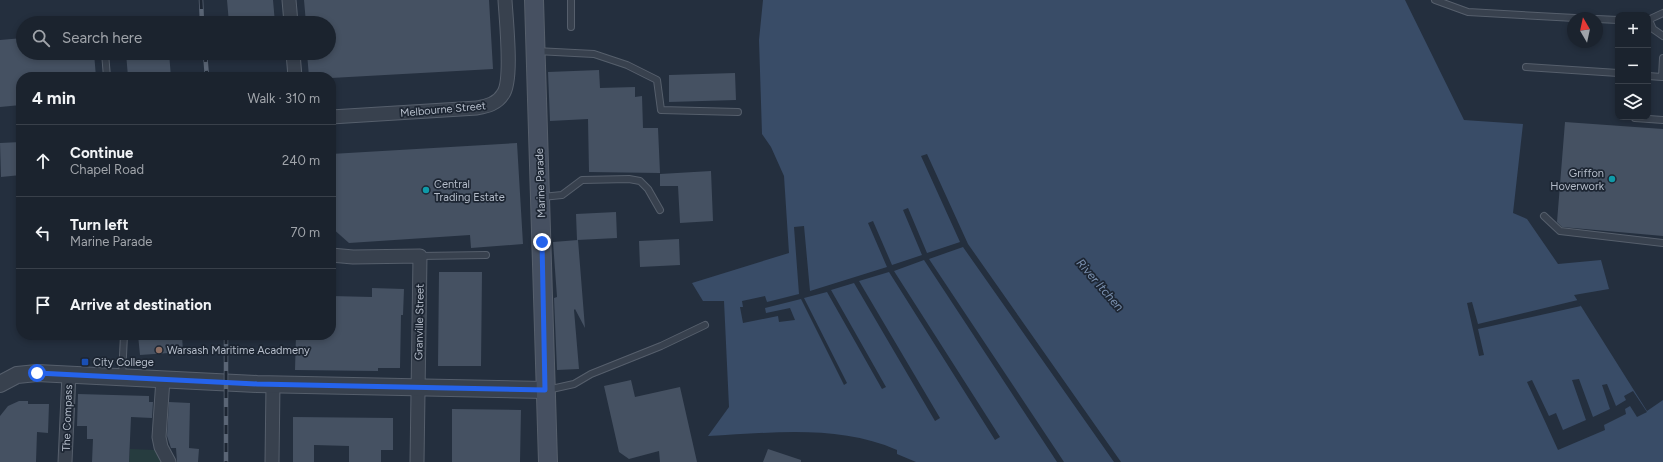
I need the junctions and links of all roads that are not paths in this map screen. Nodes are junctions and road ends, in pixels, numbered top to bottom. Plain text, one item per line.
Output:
1 (289, 0) edge
2 (505, 0) edge
3 (534, 0) edge
4 (571, 0) edge
5 (1434, 0) edge
6 (1663, 13) edge
7 (290, 16) edge
8 (1567, 18) edge
9 (1603, 19) edge
10 (1651, 19) edge
11 (1615, 20) edge
12 (1651, 25) edge
13 (571, 27) dead end
14 (1663, 36) edge
15 (535, 51) junction
16 (1663, 58) edge
17 (106, 60) edge
18 (294, 60) edge
19 (1526, 67) dead end
20 (107, 72) edge
21 (295, 72) edge
22 (1615, 73) edge
23 (1651, 76) edge
24 (738, 112) dead end
25 (336, 117) edge
26 (1651, 119) edge
27 (1663, 120) edge
28 (540, 197) junction
29 (660, 210) dead end
30 (1544, 216) dead end
31 (1663, 243) edge
32 (336, 255) edge
33 (486, 255) dead end
34 (420, 256) junction
35 (705, 325) dead end
36 (124, 340) edge
37 (69, 374) junction
38 (122, 376) junction
39 (163, 379) junction
40 (0, 384) edge
41 (273, 384) junction
42 (418, 388) junction
43 (545, 390) junction
44 (65, 462) edge
45 (170, 462) edge
46 (272, 462) edge
47 (417, 462) edge
48 (548, 462) edge

1 - 7 street
2 - 25 street, Melbourne Street
3 - 15 main road, Marine Parade
4 - 13 lane
5 - 8 lane
6 - 10 lane
9 - 11 lane
12 - 14 lane
15 - 24 lane
15 - 28 main road, Marine Parade
16 - 23 lane
17 - 20 lane
18 - 21 street
19 - 22 lane
26 - 27 lane
28 - 29 lane
28 - 43 main road, Marine Parade
30 - 31 lane
32 - 34 street
33 - 34 lane
34 - 42 street, Granville Street
35 - 43 lane
36 - 38 lane
37 - 38 street
37 - 40 street
37 - 44 street, The Compass
38 - 39 street
39 - 41 street
39 - 45 street
41 - 42 street
41 - 46 street
42 - 43 street
42 - 47 street, Granville Street
43 - 48 main road, Marine Parade

